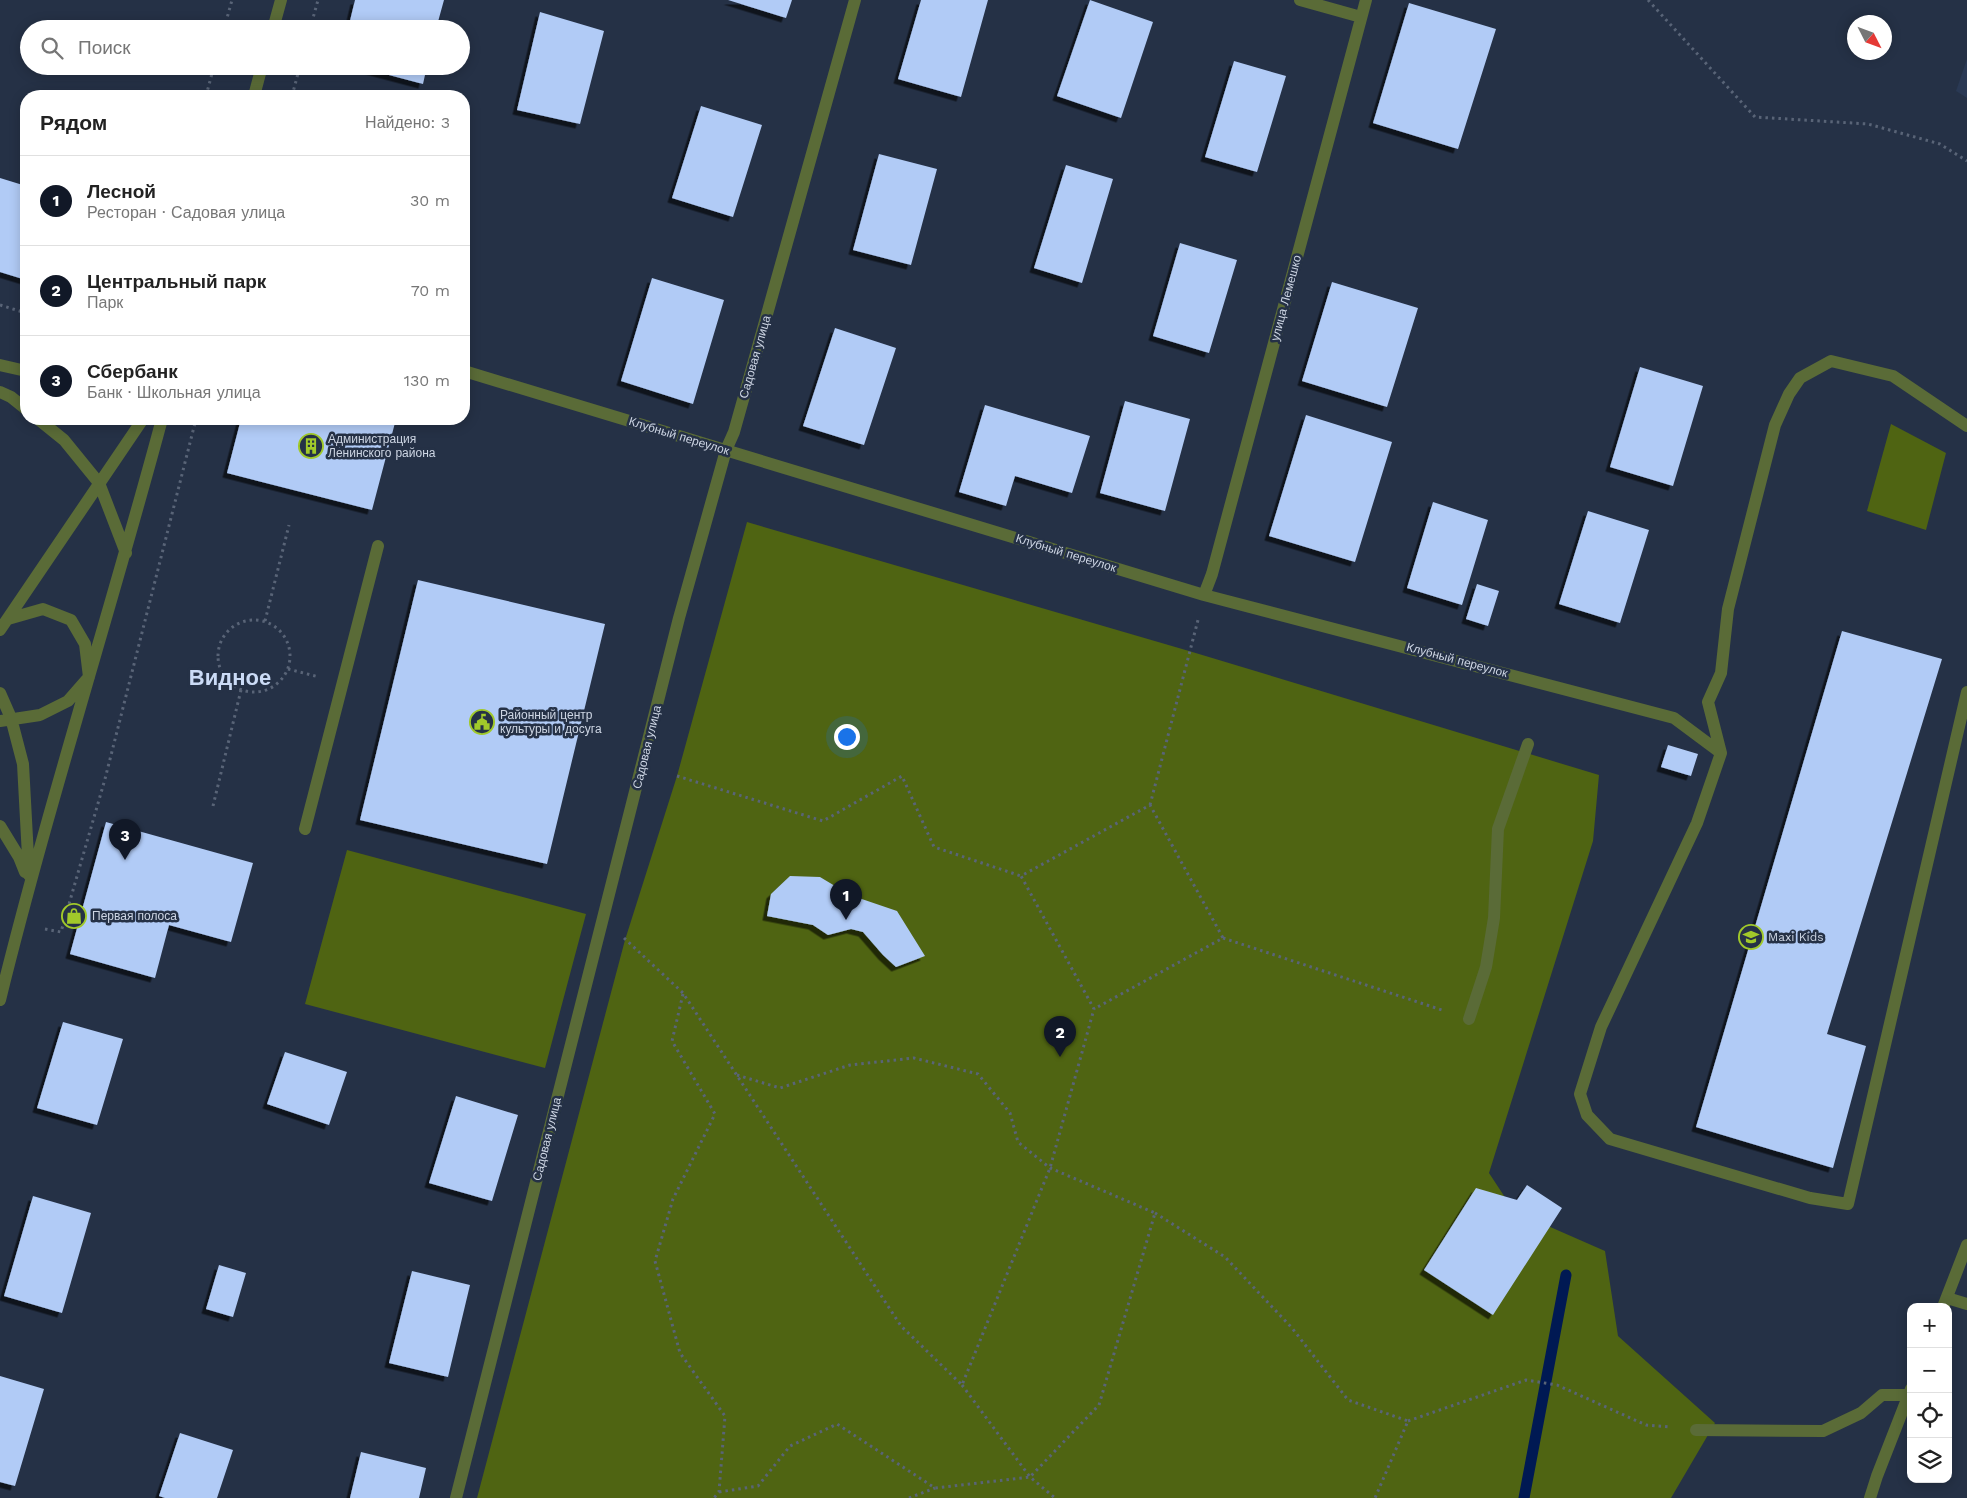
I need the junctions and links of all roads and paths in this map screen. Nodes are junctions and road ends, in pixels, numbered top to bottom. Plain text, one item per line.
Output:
1 (232, 0) edge
2 (281, 0) edge
3 (318, 0) edge
4 (855, 0) edge
5 (1300, 0) edge
6 (1366, 0) edge
7 (1648, 0) edge
8 (1361, 17) junction
9 (226, 20) edge
10 (275, 20) edge
11 (312, 20) edge
12 (212, 75) edge
13 (260, 75) edge
14 (298, 75) edge
15 (208, 90) edge
16 (256, 90) edge
17 (294, 90) edge
18 (1967, 162) edge
19 (0, 305) edge
20 (20, 311) edge
21 (0, 365) edge
22 (20, 370) edge
23 (470, 373) edge
24 (0, 392) edge
25 (20, 404) edge
26 (45, 425) edge
27 (139, 425) edge
28 (160, 425) edge
29 (194, 425) edge
30 (1967, 426) edge
31 (726, 450) junction
32 (99, 483) junction
33 (289, 525) dead end
34 (378, 546) dead end
35 (126, 553) junction
36 (1204, 595) junction
37 (1199, 617) dead end
38 (8, 619) junction
39 (264, 621) junction
40 (0, 630) edge
41 (89, 677) junction
42 (241, 690) junction
43 (0, 692) edge
44 (1967, 692) edge
45 (6, 720) edge
46 (1528, 744) dead end
47 (1721, 753) junction
48 (677, 776) dead end
49 (1150, 805) junction
50 (213, 806) dead end
51 (0, 826) edge
52 (305, 829) dead end
53 (1021, 876) junction
54 (29, 885) junction
55 (607, 903) junction
56 (19, 924) junction
57 (1222, 938) junction
58 (683, 993) junction
59 (0, 1000) edge
60 (1094, 1009) junction
61 (1470, 1019) joint
62 (737, 1075) junction
63 (1050, 1168) junction
64 (1155, 1213) junction
65 (1967, 1245) edge
66 (1945, 1302) edge
67 (1967, 1304) edge
68 (962, 1385) junction
69 (1907, 1392) edge
70 (1910, 1393) edge
71 (1408, 1421) junction
72 (1696, 1430) joint
73 (1030, 1477) junction
74 (935, 1488) junction
75 (719, 1492) junction
76 (456, 1498) edge
77 (714, 1498) edge
78 (909, 1498) edge
79 (1055, 1498) edge
80 (1375, 1498) edge
81 (1870, 1498) edge

1 - 9 path
2 - 10 street
3 - 11 path
4 - 31 street, Садовая улица
5 - 8 street
6 - 8 street, улица Лемешко
7 - 18 path
8 - 36 street, улица Лемешко
12 - 15 path
13 - 16 street
14 - 17 path
19 - 20 path
21 - 22 street
23 - 31 street, Клубный переулок
24 - 25 street
26 - 32 street
27 - 32 street
28 - 35 street
29 - 56 path
30 - 47 street
31 - 36 street, Клубный переулок
31 - 55 street, Садовая улица
32 - 35 street
32 - 38 street
33 - 39 path
34 - 52 street
35 - 41 street
36 - 47 street, Клубный переулок
37 - 49 path
38 - 40 street
38 - 41 street
39 - 42 path
39 - 42 path
41 - 45 street
41 - 54 street
42 - 50 path
43 - 45 street
44 - 47 street
45 - 54 street
46 - 61 street
48 - 53 path
49 - 53 path
49 - 57 path
51 - 54 street
53 - 60 path
54 - 56 street
55 - 58 path
55 - 76 street, Садовая улица
56 - 59 street
57 - 60 path
57 - 61 path
58 - 62 path
58 - 75 path
60 - 63 path
62 - 63 path
62 - 68 path
63 - 64 path
63 - 68 path
64 - 71 path
64 - 73 path
65 - 66 street
66 - 67 street
68 - 73 path
69 - 72 street
70 - 81 street
71 - 72 path
71 - 80 path
73 - 74 path
73 - 79 path
74 - 75 path
74 - 78 path
75 - 77 path

